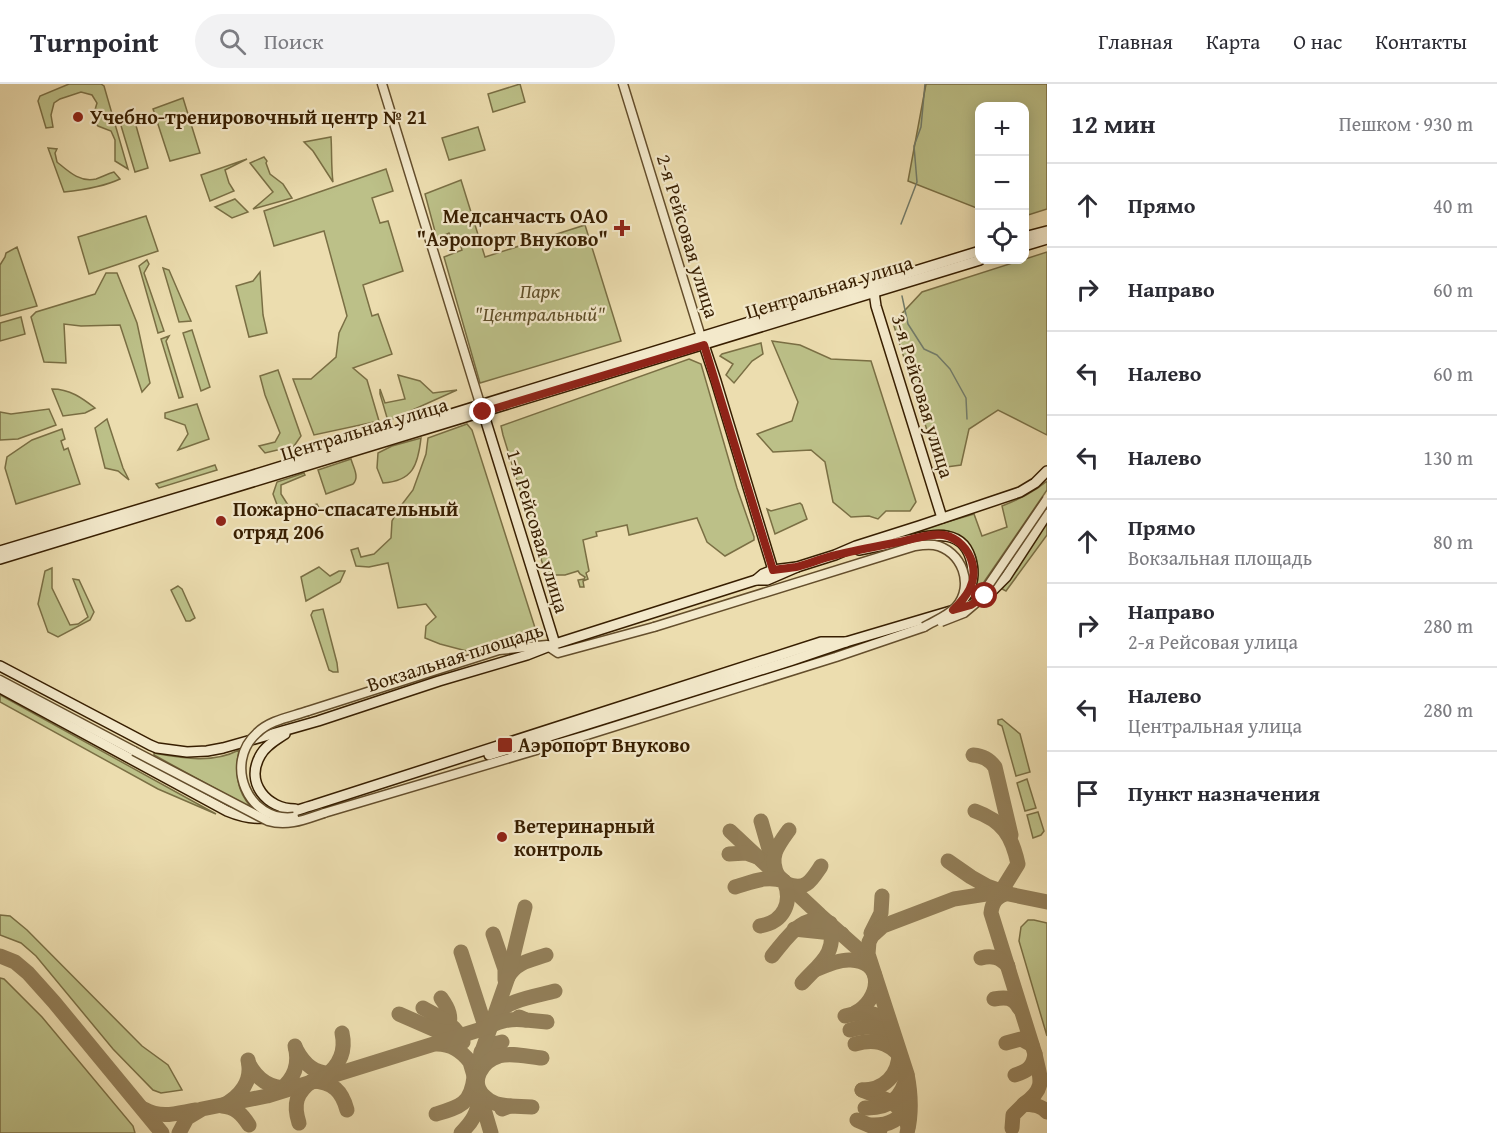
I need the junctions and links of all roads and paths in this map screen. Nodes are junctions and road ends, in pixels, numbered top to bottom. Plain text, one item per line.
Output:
1 (382, 84) edge
2 (623, 84) edge
3 (1047, 231) edge
4 (1029, 236) edge
5 (1047, 239) edge
6 (1029, 244) edge
7 (975, 253) edge
8 (975, 261) edge
9 (875, 288) junction
10 (702, 341) junction
11 (482, 408) junction
12 (1047, 471) edge
13 (1047, 499) edge
14 (1047, 514) edge
15 (942, 519) junction
16 (0, 551) edge
17 (835, 555) junction
18 (0, 559) edge
19 (797, 567) junction
20 (773, 570) junction
21 (756, 580) junction
22 (953, 610) junction
23 (924, 627) junction
24 (846, 642) junction
25 (552, 646) junction
26 (0, 666) edge
27 (720, 674) junction
28 (0, 680) edge
29 (714, 685) junction
30 (0, 688) edge
31 (592, 715) junction
32 (585, 725) junction
33 (292, 729) junction
34 (413, 773) junction
35 (312, 805) junction
36 (324, 813) junction

1 - 11 street, 1-я Рейсовая улица
2 - 10 street, 2-я Рейсовая улица
3 - 4 main road
5 - 6 main road
7 - 9 main road, Центральная улица
8 - 9 main road, Центральная улица
9 - 10 main road, Центральная улица
9 - 15 main road, 3-я Рейсовая улица
10 - 11 main road, Центральная улица
10 - 20 main road, 2-я Рейсовая улица
11 - 16 main road, Центральная улица
11 - 18 main road, Центральная улица
11 - 25 main road, 1-я Рейсовая улица
12 - 15 main road, Вокзальная площадь
13 - 23 street, bridge
14 - 22 main road
15 - 17 main road, Вокзальная площадь
17 - 19 main road, Вокзальная площадь
17 - 22 main road
19 - 20 main road, Вокзальная площадь
19 - 21 main road, Вокзальная площадь
20 - 21 main road, Вокзальная площадь
21 - 25 main road, Вокзальная площадь
22 - 24 main road
23 - 25 street, bridge
23 - 36 street
24 - 27 main road
24 - 29 main road
25 - 33 main road, Вокзальная площадь
25 - 36 street, bridge
26 - 33 main road, Вокзальная площадь
27 - 29 main road
27 - 31 main road
28 - 36 street, bridge
29 - 32 main road
30 - 35 main road
31 - 32 main road
31 - 34 main road
32 - 34 main road
33 - 35 main road
34 - 35 main road

